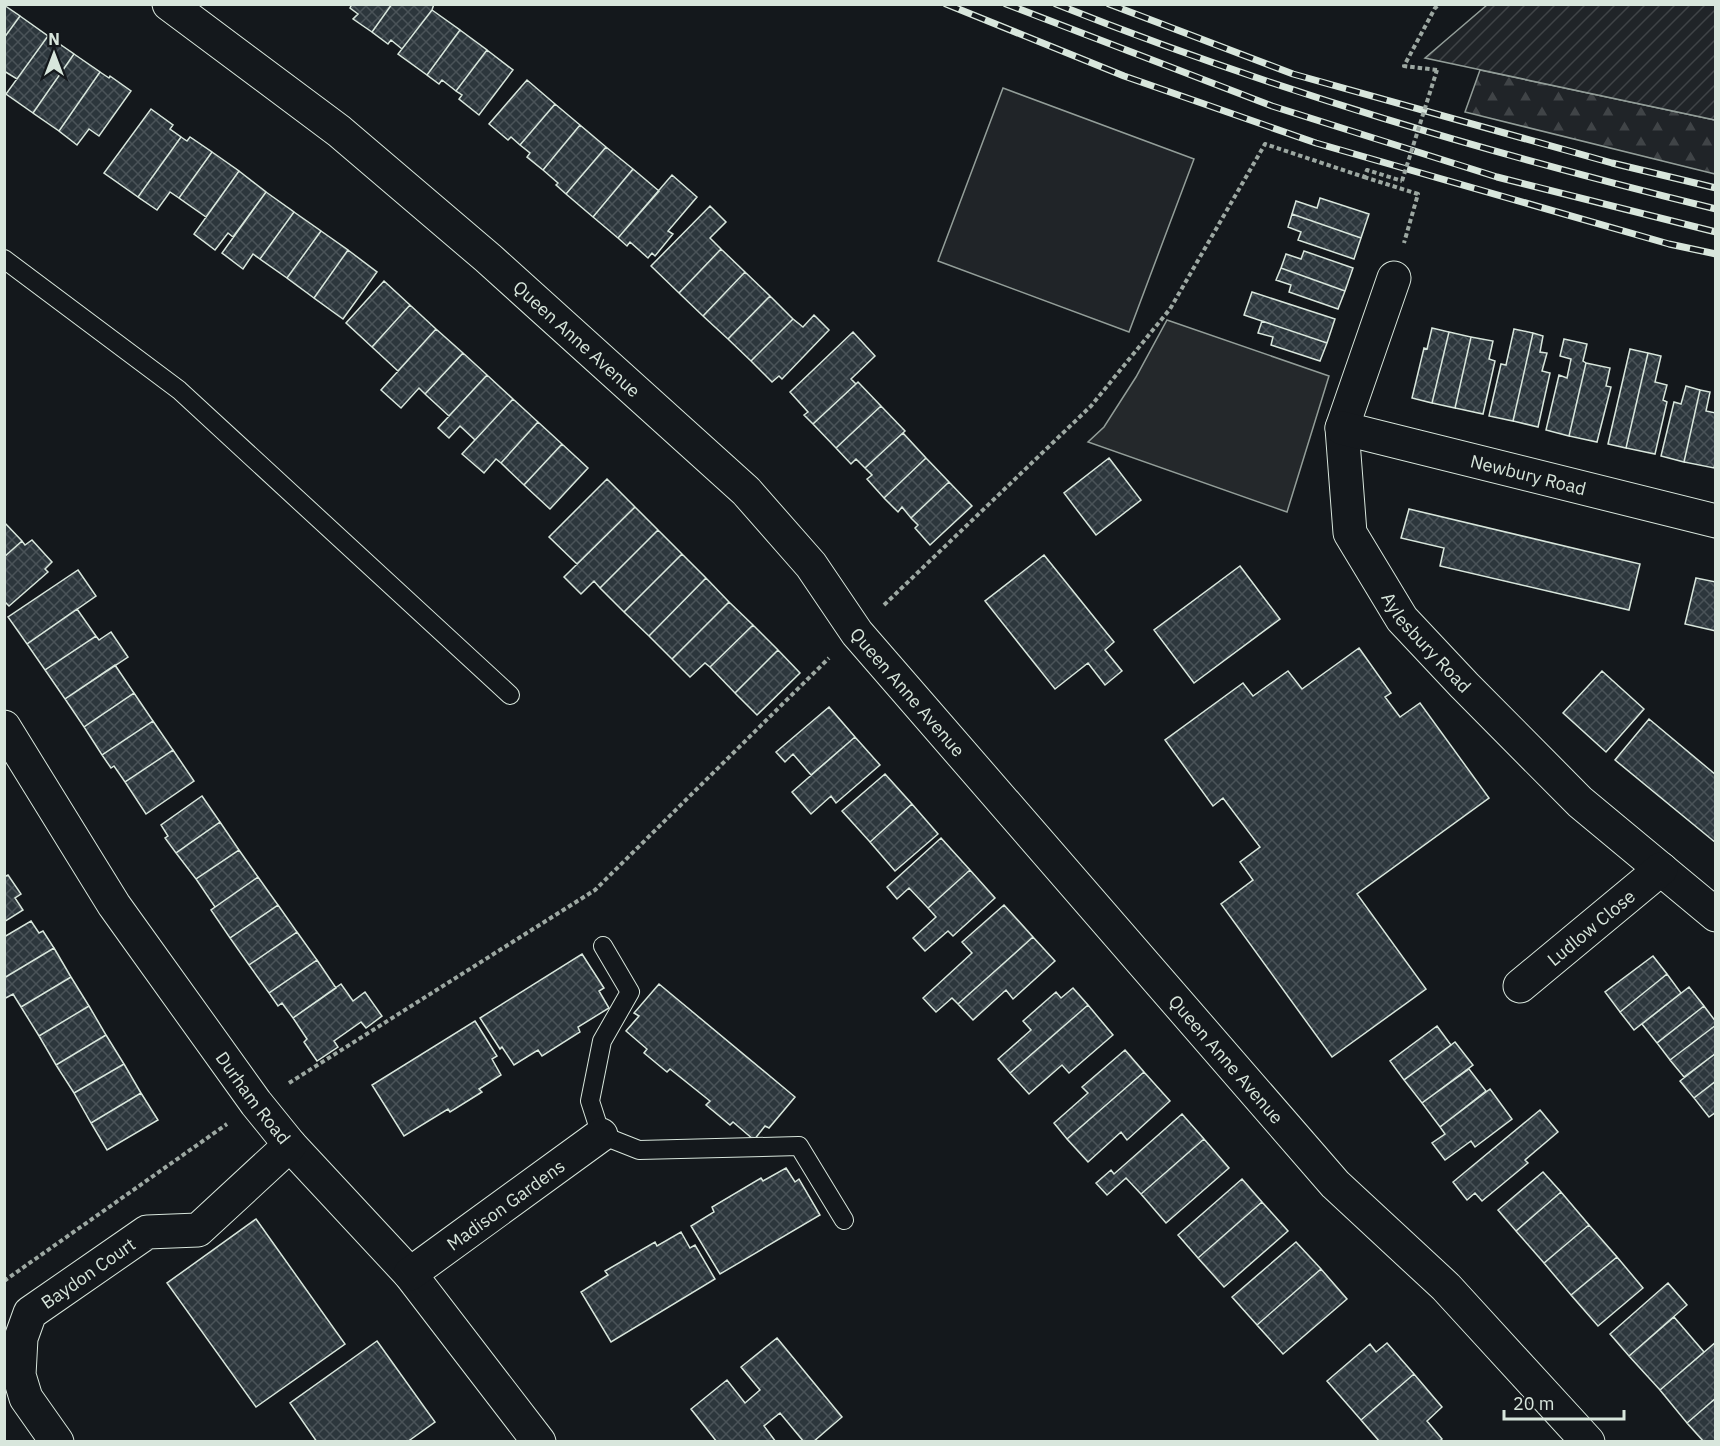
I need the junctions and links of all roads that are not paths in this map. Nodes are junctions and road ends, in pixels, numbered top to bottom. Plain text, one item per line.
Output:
1 (169, 4) edge
2 (4, 259) edge
3 (1394, 279) road end
4 (1342, 428) junction
5 (1716, 521) edge
6 (510, 695) dead end
7 (4, 727) edge
8 (1661, 869) junction
9 (1716, 915) edge
10 (603, 946) dead end
11 (1520, 986) dead end
12 (601, 1135) junction
13 (290, 1145) junction
14 (844, 1220) dead end
15 (410, 1274) junction
16 (57, 1442) edge
17 (539, 1442) edge
18 (1588, 1442) edge

1 - 18 street, Queen Anne Avenue
2 - 6 lane
3 - 4 street, Aylesbury Road
4 - 5 street, Newbury Road
4 - 8 street, Aylesbury Road
7 - 13 street, Durham Road
8 - 9 street, Aylesbury Road
8 - 11 street, Ludlow Close
10 - 12 lane
12 - 14 lane
12 - 15 street, Madison Gardens
13 - 15 street, Durham Road
13 - 16 street, Baydon Court
15 - 17 street, Durham Road

